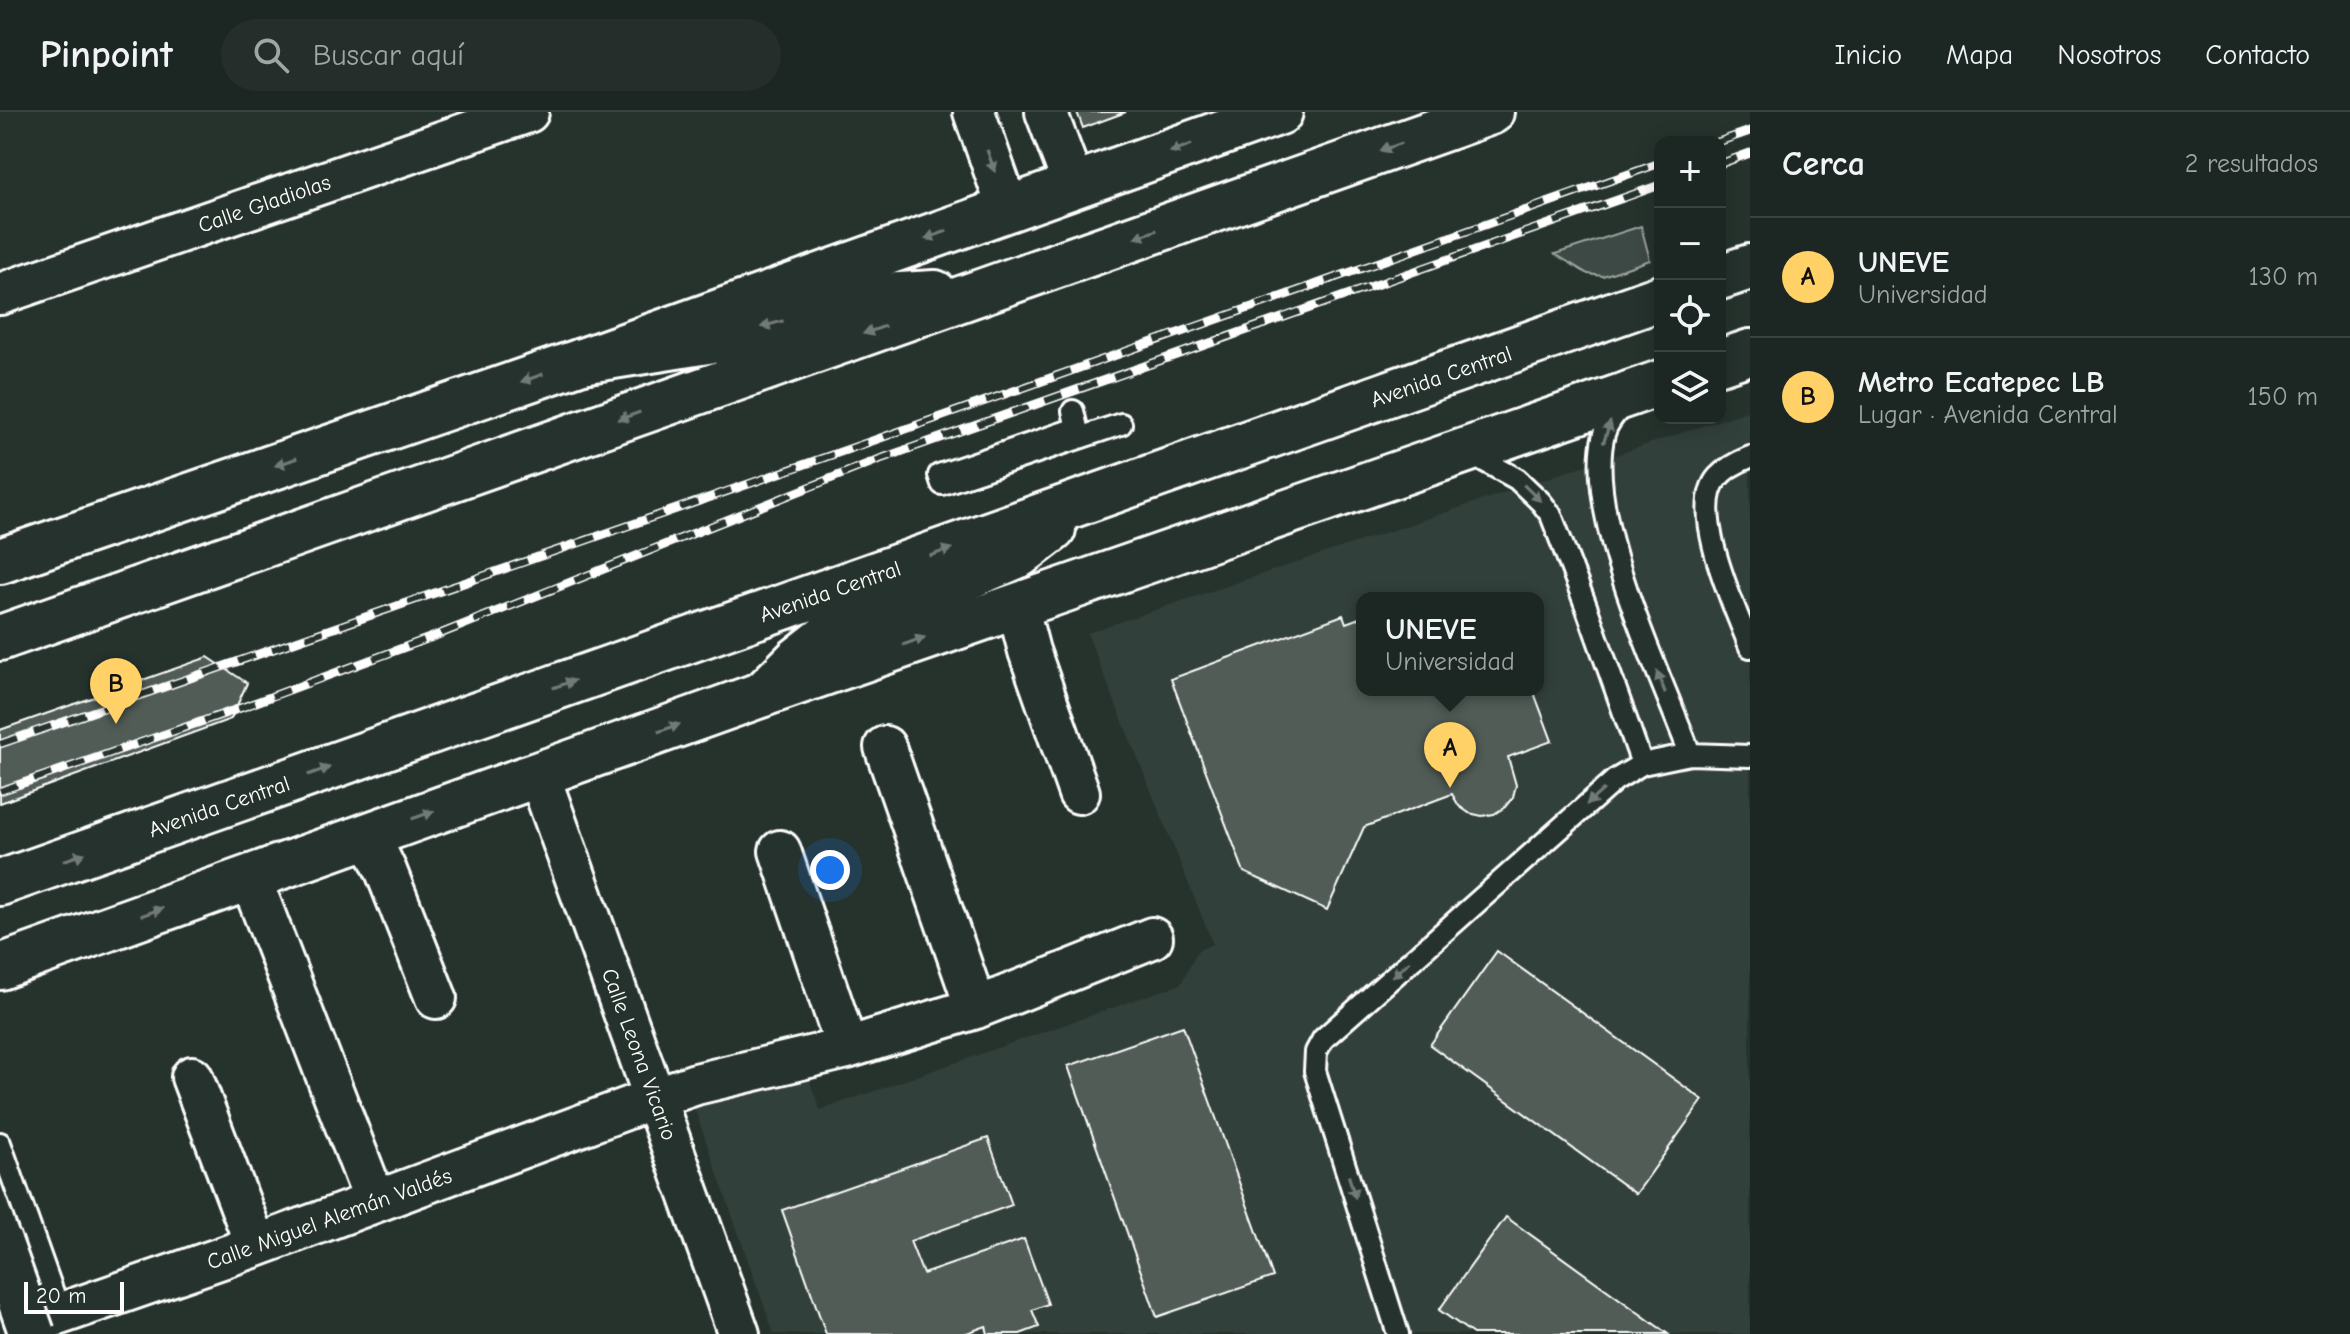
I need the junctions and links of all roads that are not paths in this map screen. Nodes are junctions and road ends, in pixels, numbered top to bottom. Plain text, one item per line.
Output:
1 (528, 112) edge
2 (974, 112) edge
3 (1046, 112) edge
4 (1280, 112) edge
5 (1491, 112) edge
6 (1074, 186) junction
7 (1008, 209) junction
8 (1750, 267) edge
9 (1726, 275) edge
10 (986, 291) junction
11 (0, 294) edge
12 (1654, 300) edge
13 (1750, 352) edge
14 (1726, 360) edge
15 (582, 361) junction
16 (1650, 387) edge
17 (1075, 420) dead end
18 (1121, 424) dead end
19 (1467, 451) junction
20 (1750, 457) edge
21 (1079, 503) junction
22 (0, 561) edge
23 (1017, 605) junction
24 (0, 638) edge
25 (1750, 647) edge
26 (763, 694) junction
27 (885, 747) dead end
28 (1747, 753) edge
29 (1690, 754) junction
30 (1642, 764) junction
31 (539, 775) junction
32 (1079, 793) dead end
33 (368, 834) junction
34 (780, 851) dead end
35 (250, 877) junction
36 (0, 883) edge
37 (1152, 938) dead end
38 (0, 967) edge
39 (436, 998) dead end
40 (976, 1008) junction
41 (847, 1048) junction
42 (192, 1077) dead end
43 (655, 1098) junction
44 (0, 1143) edge
45 (369, 1185) junction
46 (0, 1244) edge
47 (256, 1246) junction
48 (54, 1328) edge
49 (2, 1334) edge
50 (739, 1334) edge
51 (1398, 1334) edge

1 - 11 street, Calle Gladiolas
2 -> 7 street
3 - 6 street
4 -> 6 main road
5 -> 10 main road
6 - 7 main road
7 -> 15 main road
8 - 9 main road
10 -> 15 main road
10 -> 24 main road
12 - 21 main road, Avenida Central
13 - 14 main road
15 -> 22 main road
16 - 19 main road
29 -> 16 lane
17 - 18 lane
19 - 23 main road
19 -> 30 lane
20 - 25 lane
21 - 26 main road
36 -> 21 main road, Avenida Central
26 -> 23 main road
23 - 32 street
31 -> 26 main road
27 - 40 street
28 - 29 lane
29 - 30 lane
30 -> 51 lane
33 -> 31 main road
31 - 43 street, Calle Leona Vicario
33 - 35 main road
33 - 39 street
34 - 41 street
38 -> 35 main road
35 - 45 street
37 - 40 street, Calle Miguel Alemán Valdés
40 - 41 street, Calle Miguel Alemán Valdés
41 - 43 street, Calle Miguel Alemán Valdés
42 - 47 street
43 - 45 street, Calle Miguel Alemán Valdés
43 - 50 street, Calle Leona Vicario
44 - 48 lane
45 - 47 street, Calle Miguel Alemán Valdés
46 - 48 main road, bridge
47 - 48 street, Calle Miguel Alemán Valdés
48 - 49 street, Calle Miguel Alemán Valdés

